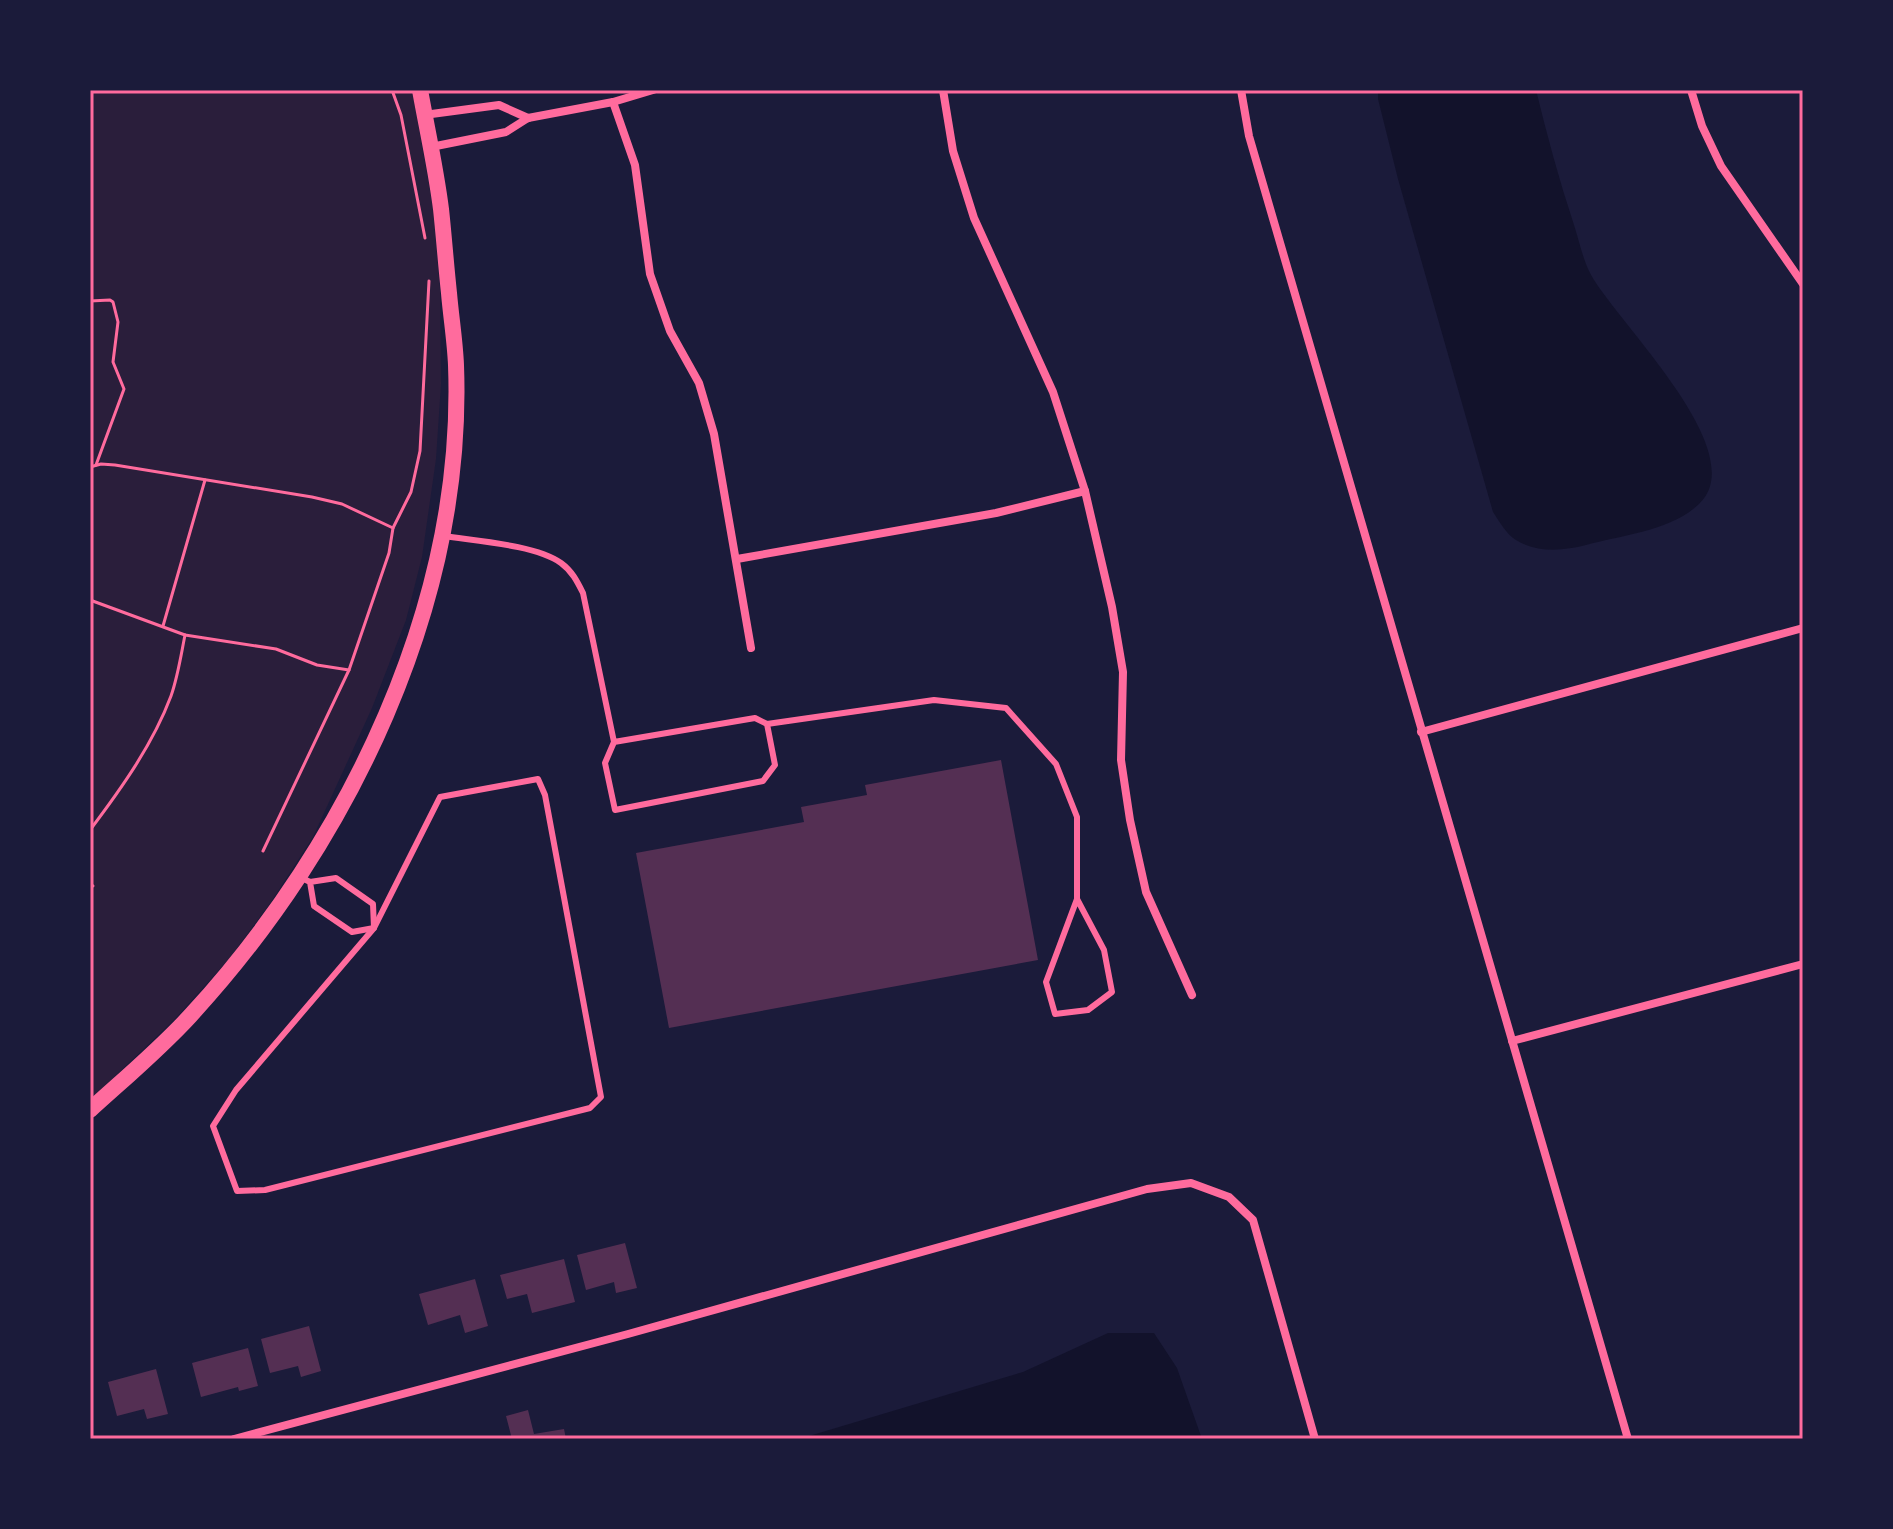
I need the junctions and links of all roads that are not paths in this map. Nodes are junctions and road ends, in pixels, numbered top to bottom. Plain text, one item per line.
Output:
1 (420, 90) edge
2 (653, 90) edge
3 (943, 90) edge
4 (1241, 90) edge
5 (1691, 90) edge
6 (613, 102) junction
7 (424, 115) junction
8 (528, 118) junction
9 (430, 147) junction
10 (1803, 284) edge
11 (1085, 491) junction
12 (441, 535) junction
13 (737, 559) junction
14 (1803, 628) edge
15 (751, 648) dead end
16 (767, 724) junction
17 (1421, 732) junction
18 (614, 742) junction
19 (304, 879) junction
20 (1077, 899) junction
21 (374, 928) junction
22 (1803, 964) edge
23 (1192, 995) dead end
24 (1512, 1041) junction
25 (90, 1110) edge
26 (234, 1439) edge
27 (1315, 1439) edge
28 (1628, 1439) edge

1 - 7 main road
2 - 6 street
3 - 11 street
4 - 17 street
5 - 10 street
6 - 8 street
6 - 13 street
7 - 8 street
7 - 9 main road
8 - 9 street
9 - 12 main road
11 - 13 street
11 - 23 street
12 - 18 lane
12 - 19 main road
13 - 15 street
14 - 17 street
16 - 18 lane
16 - 18 lane
16 - 20 lane
17 - 24 street
19 - 21 lane
19 - 21 lane
19 - 25 main road
20 - 20 lane
21 - 21 lane
22 - 24 street
24 - 28 street
26 - 27 street

